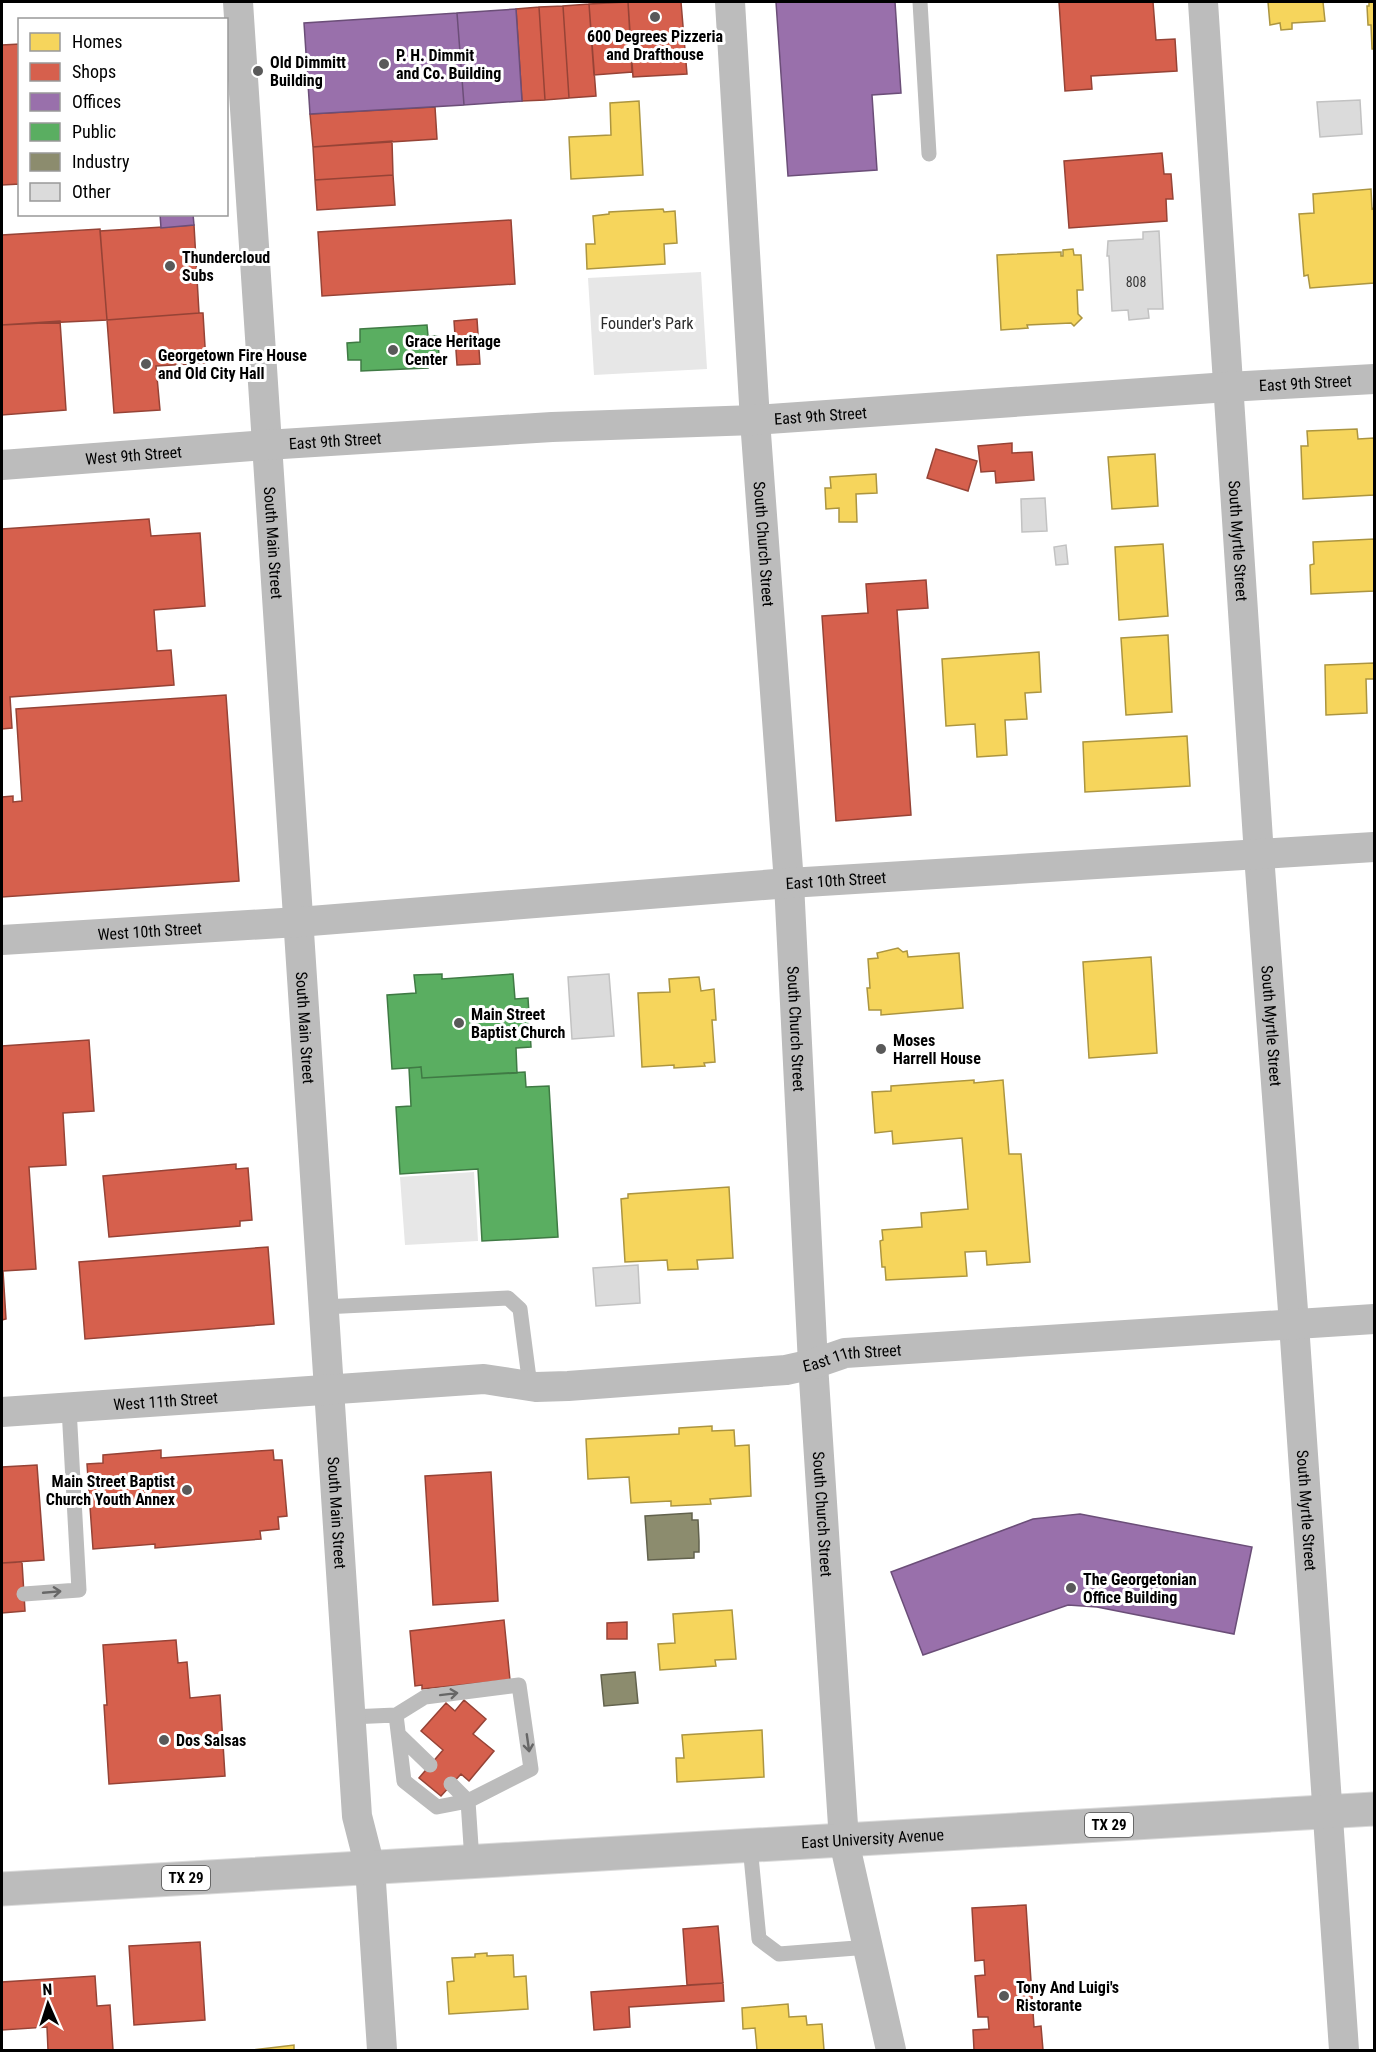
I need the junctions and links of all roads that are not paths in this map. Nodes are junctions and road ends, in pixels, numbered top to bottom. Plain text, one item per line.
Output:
1 (238, 2) edge
2 (730, 2) edge
3 (920, 2) edge
4 (1203, 2) edge
5 (929, 154) dead end
6 (1374, 379) edge
7 (1228, 387) junction
8 (755, 420) junction
9 (266, 445) junction
10 (2, 465) edge
11 (1374, 847) edge
12 (1259, 855) junction
13 (789, 883) junction
14 (298, 922) junction
15 (2, 940) edge
16 (324, 1307) junction
17 (1374, 1318) edge
18 (1294, 1324) junction
19 (813, 1364) junction
20 (530, 1386) junction
21 (329, 1390) junction
22 (69, 1408) junction
23 (2, 1412) edge
24 (24, 1594) dead end
25 (396, 1715) junction
26 (350, 1717) junction
27 (399, 1735) junction
28 (430, 1766) dead end
29 (451, 1784) dead end
30 (468, 1801) junction
31 (1374, 1809) edge
32 (1328, 1813) junction
33 (844, 1841) junction
34 (750, 1846) junction
35 (472, 1861) junction
36 (370, 1867) junction
37 (2, 1889) edge
38 (869, 1947) junction
39 (382, 2050) edge
40 (891, 2050) edge
41 (1344, 2050) edge

1 - 9 street, South Main Street
2 - 8 street, South Church Street
3 - 5 lane
4 - 7 street, South Myrtle Street
6 - 7 street, East 9th Street
7 - 8 street, East 9th Street
7 - 12 street, South Myrtle Street
8 - 9 street, East 9th Street
8 - 13 street, South Church Street
9 - 10 street, West 9th Street
9 - 14 street, South Main Street
11 - 12 street, East 10th Street
12 - 13 street, East 10th Street
12 - 18 street, South Myrtle Street
13 - 14 street, East 10th Street
13 - 19 street, South Church Street
14 - 15 street, West 10th Street
14 - 16 street, South Main Street
16 - 20 lane
16 - 21 street, South Main Street
17 - 18 street, East 11th Street
18 - 19 street, East 11th Street
18 - 32 street, South Myrtle Street
19 - 20 street, East 11th Street
19 - 33 street, South Church Street
20 - 21 street, East 11th Street
21 - 22 street, West 11th Street
21 - 26 street, South Main Street
22 - 23 street, West 11th Street
24 -> 22 lane
25 - 26 lane
25 - 27 lane
25 -> 30 lane
26 - 36 street, South Main Street
27 - 28 lane
27 - 30 lane
29 - 30 lane
30 - 35 lane
31 - 32 main road, East University Avenue / TX 29
32 - 33 main road, East University Avenue / TX 29
32 - 41 street, South Myrtle Street
33 - 34 main road, East University Avenue / TX 29
33 - 38 street, South Church Street
34 - 35 main road, East University Avenue / TX 29
34 - 38 lane
35 - 36 main road, East University Avenue / TX 29
36 - 37 main road, TX 29
36 - 39 street, South Main Street
38 - 40 street, South Church Street

